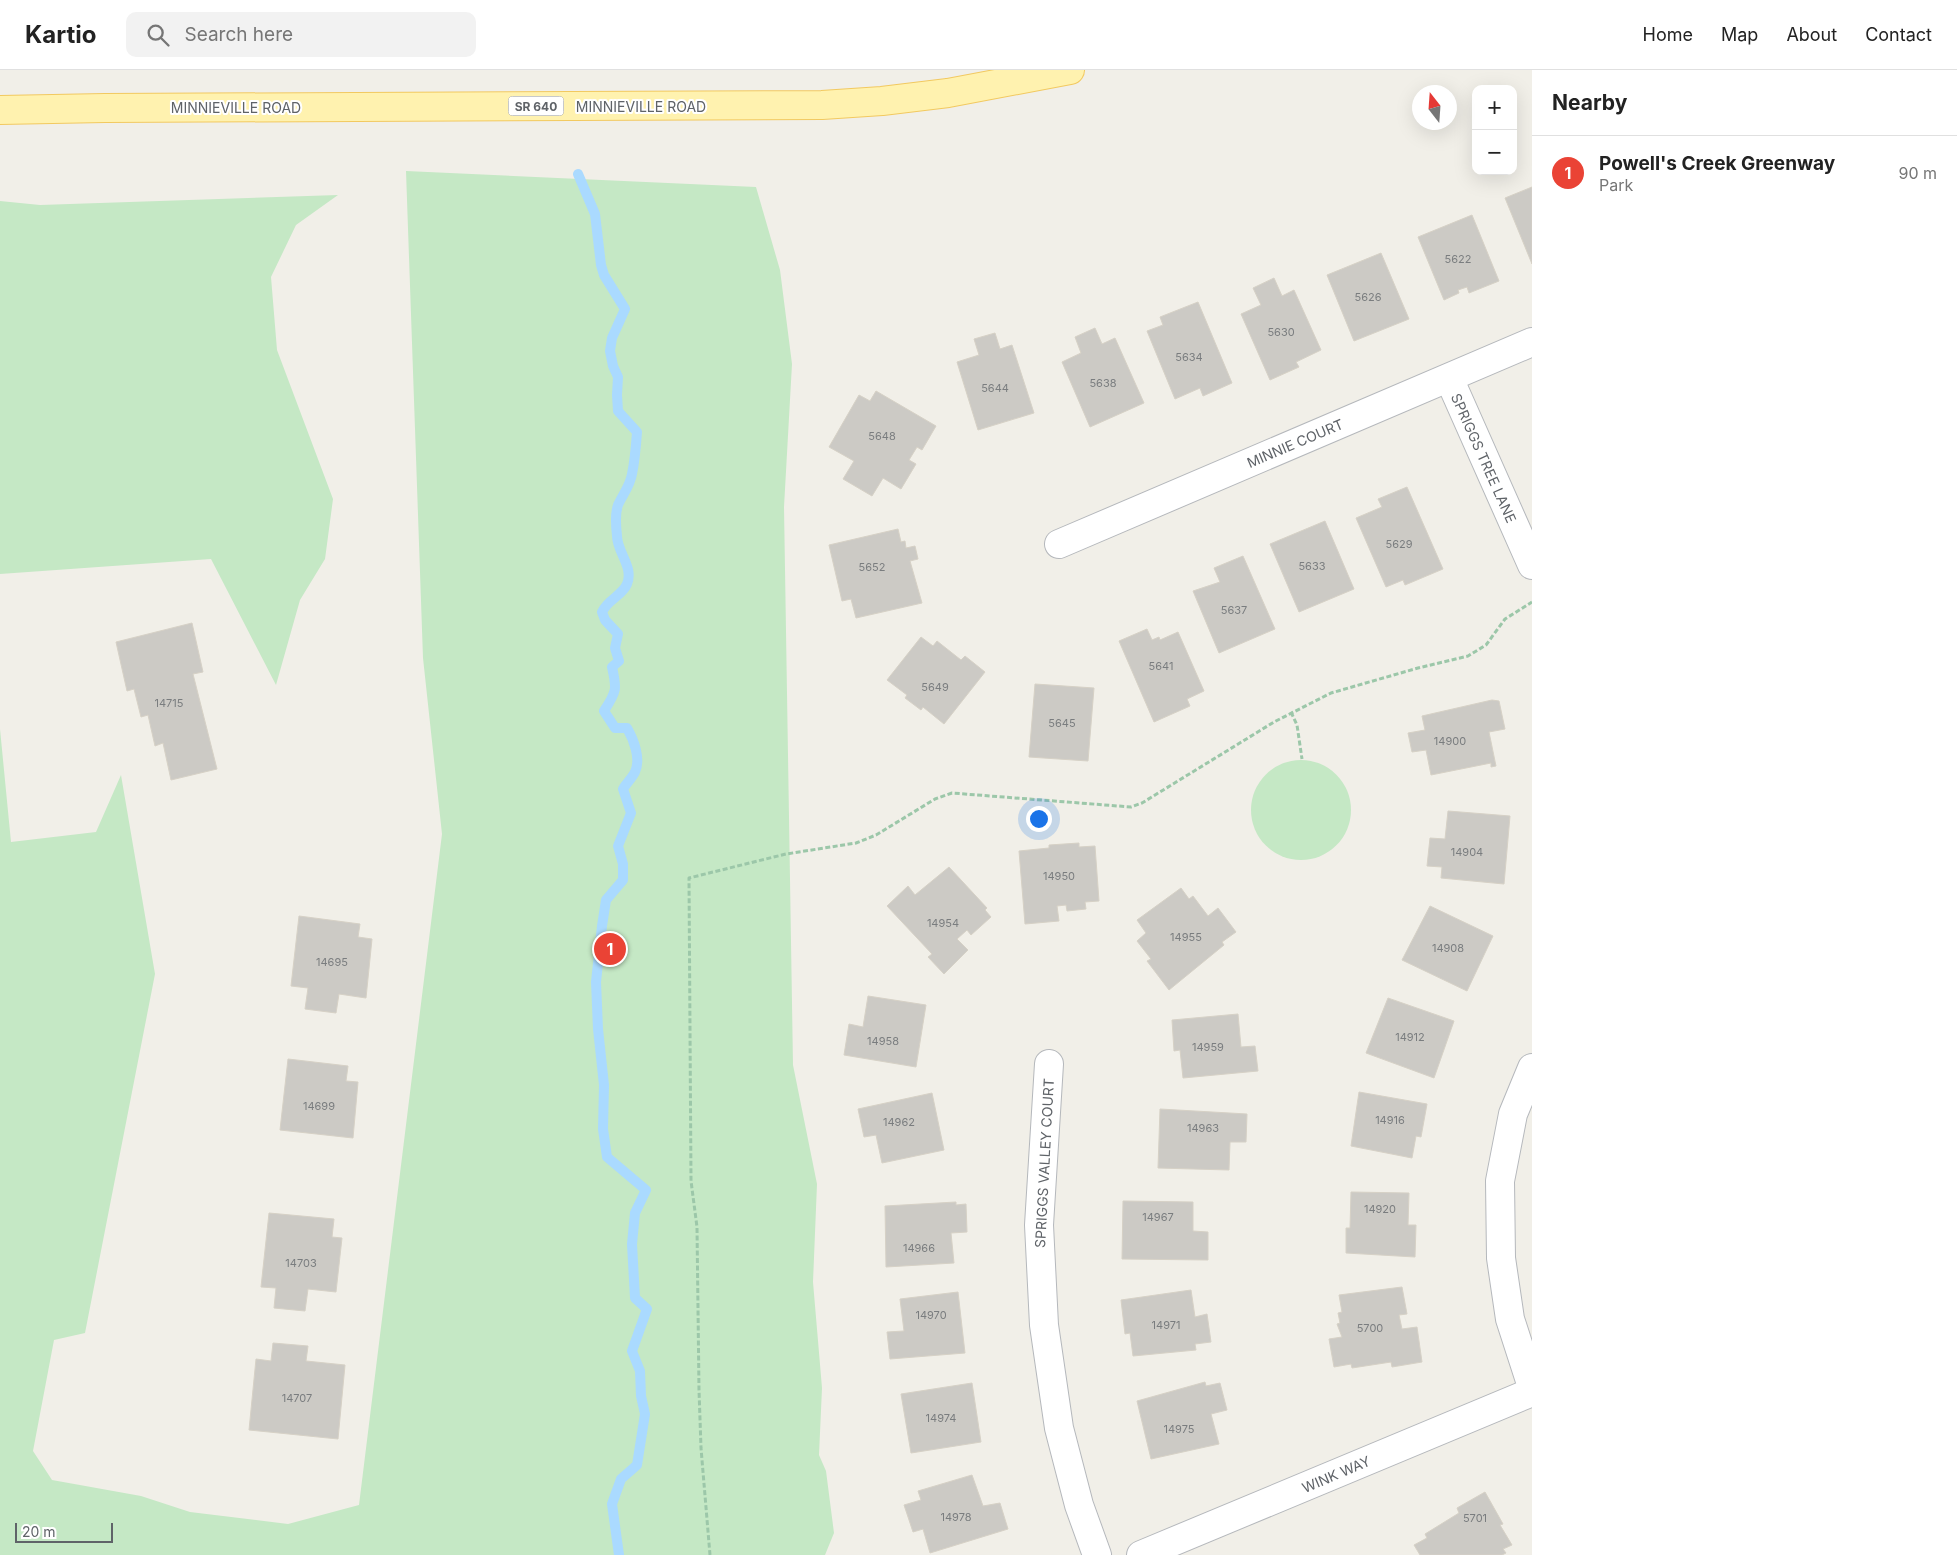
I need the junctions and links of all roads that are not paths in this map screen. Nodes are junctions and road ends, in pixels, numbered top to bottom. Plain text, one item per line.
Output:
1 (1070, 70) edge
2 (0, 110) edge
3 (1532, 342) edge
4 (1449, 378) junction
5 (1059, 544) dead end
6 (1532, 566) edge
7 (1049, 1064) dead end
8 (1532, 1068) edge
9 (1532, 1387) edge
10 (1532, 1392) edge
11 (1097, 1555) edge
12 (1141, 1555) edge

1 - 2 main road, MINNIEVILLE ROAD / SR 640
3 - 4 street, MINNIE COURT
4 - 5 street, MINNIE COURT
4 - 6 street, SPRIGGS TREE LANE
7 - 11 street, SPRIGGS VALLEY COURT
8 - 9 street
10 - 12 street, WINK WAY

